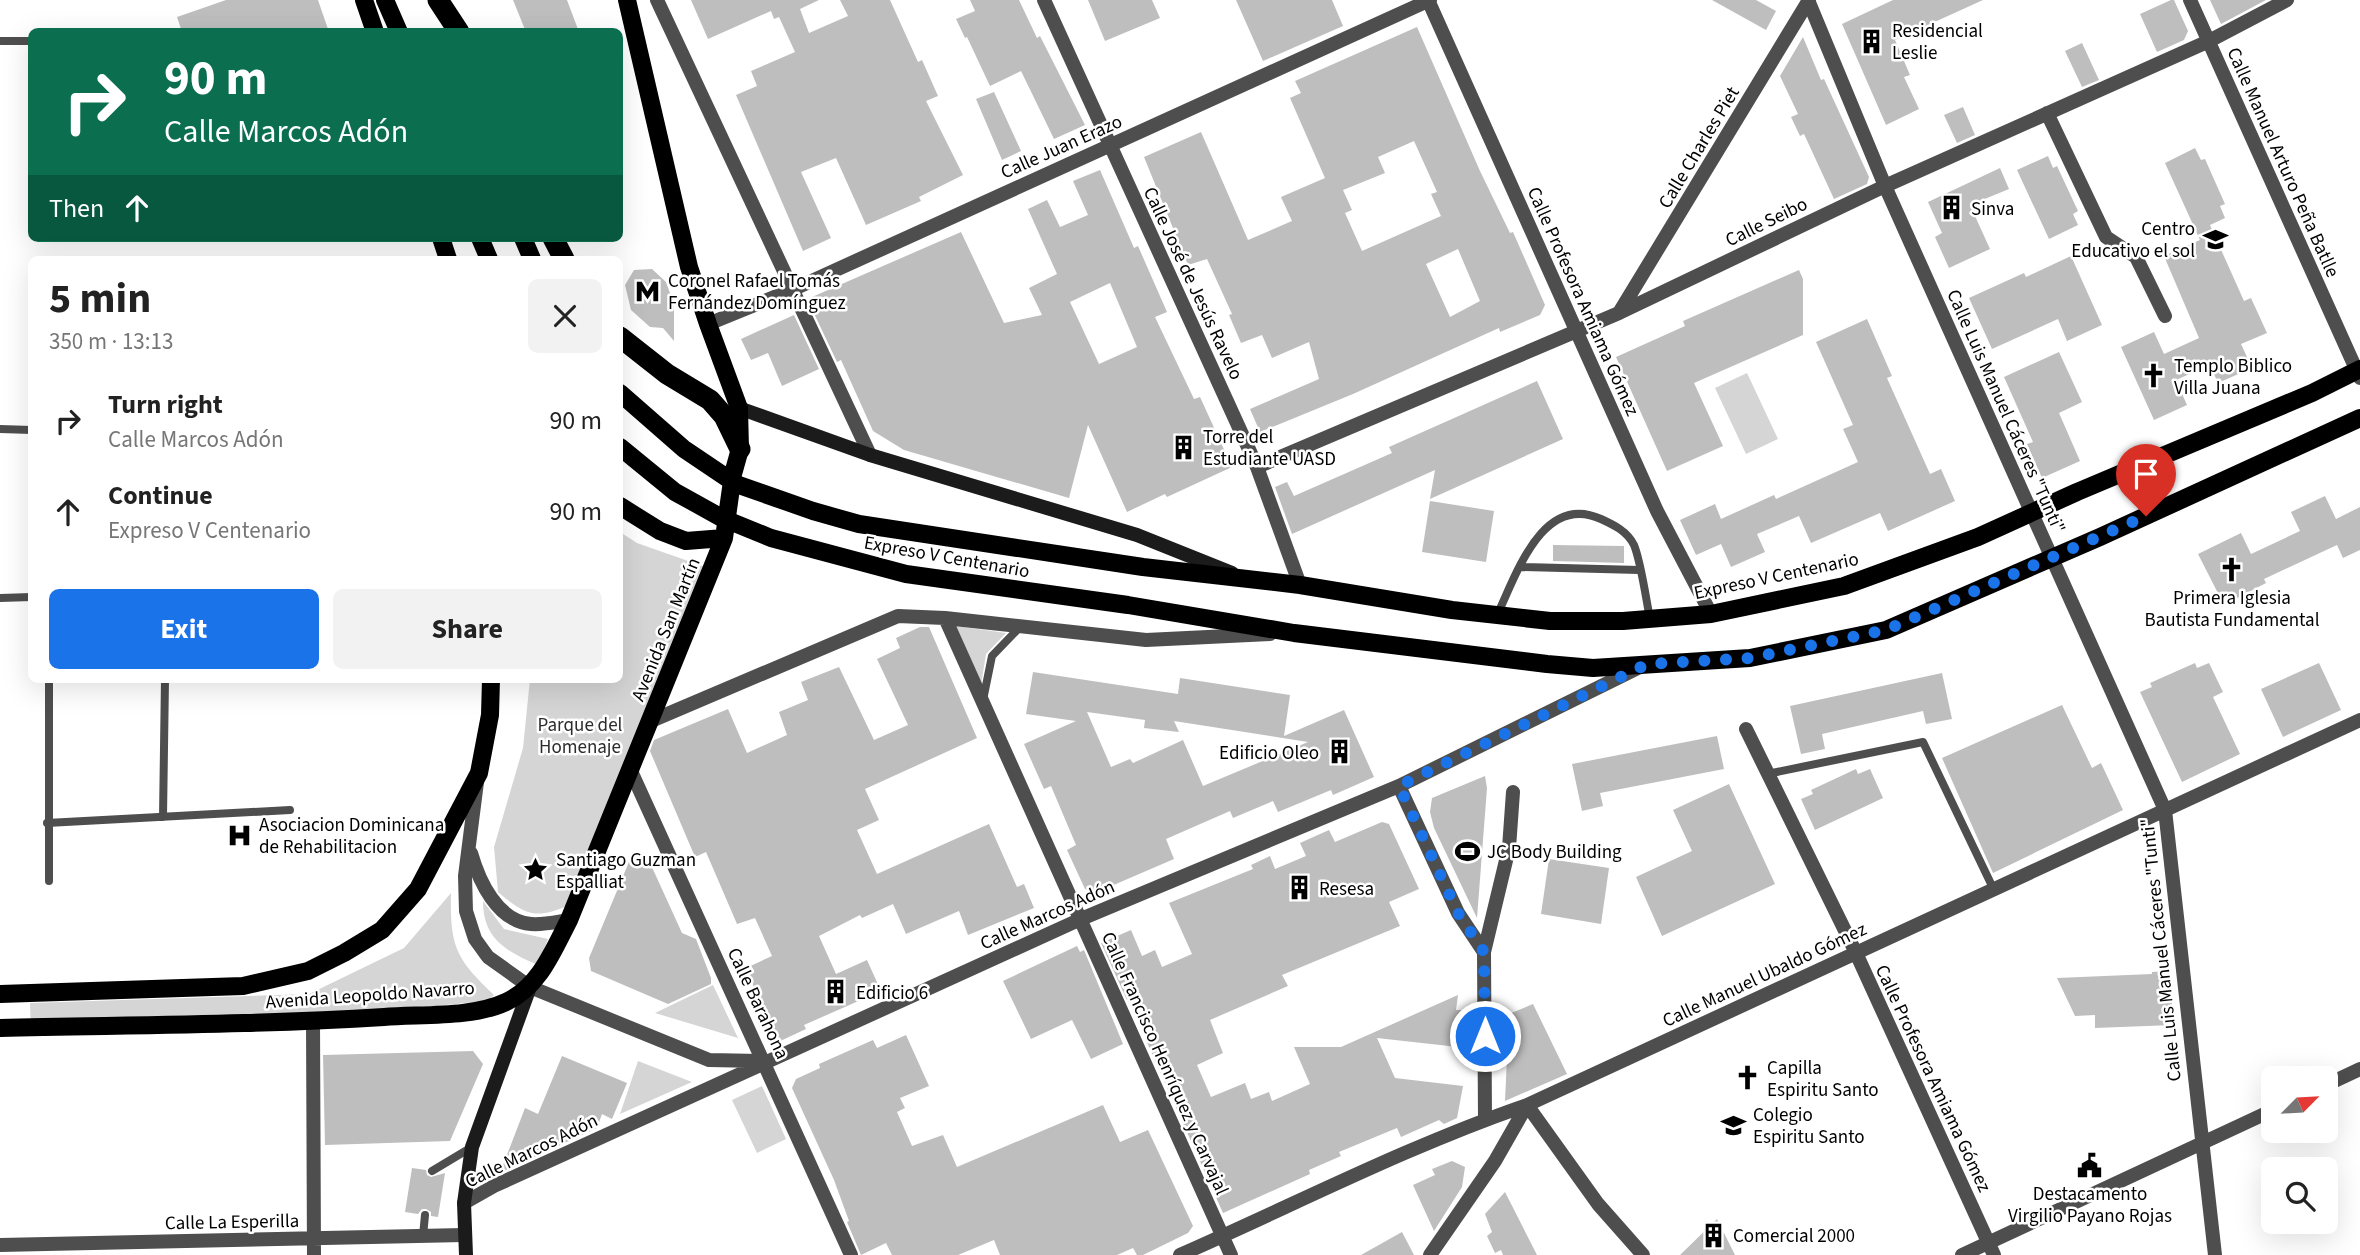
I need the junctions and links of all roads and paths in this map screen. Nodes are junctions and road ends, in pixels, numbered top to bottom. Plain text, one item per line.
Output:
1 (365, 0) edge
2 (385, 0) edge
3 (432, 0) edge
4 (438, 0) edge
5 (627, 0) edge
6 (657, 0) edge
7 (1044, 0) edge
8 (1429, 0) edge
9 (2190, 0) edge
10 (2287, 0) edge
11 (1809, 1) edge
12 (2269, 4) edge
13 (373, 28) edge
14 (397, 28) edge
15 (442, 28) edge
16 (456, 28) edge
17 (0, 41) edge
18 (28, 41) edge
19 (2209, 41) junction
20 (2047, 113) junction
21 (1110, 145) junction
22 (1885, 186) junction
23 (794, 289) junction
24 (1619, 313) junction
25 (2165, 316) dead end
26 (708, 324) junction
27 (1577, 331) junction
28 (623, 339) edge
29 (2360, 369) edge
30 (2360, 378) edge
31 (623, 396) edge
32 (739, 408) junction
33 (2360, 418) edge
34 (0, 429) edge
35 (28, 430) edge
36 (623, 449) edge
37 (740, 449) junction
38 (870, 455) junction
39 (1257, 467) junction
40 (623, 508) edge
41 (724, 538) junction
42 (1520, 567) junction
43 (1639, 570) junction
44 (1247, 579) junction
45 (1300, 585) junction
46 (28, 597) edge
47 (0, 598) edge
48 (1710, 614) junction
49 (1497, 615) junction
50 (945, 618) junction
51 (1650, 619) junction
52 (1021, 626) junction
53 (1294, 633) junction
54 (1647, 664) junction
55 (49, 683) edge
56 (165, 683) edge
57 (491, 683) edge
58 (983, 703) junction
59 (2360, 720) edge
60 (651, 721) junction
61 (1746, 729) dead end
62 (631, 769) junction
63 (479, 773) junction
64 (1768, 774) junction
65 (1399, 786) junction
66 (1513, 792) dead end
67 (290, 810) dead end
68 (2165, 810) junction
69 (163, 817) junction
70 (47, 823) junction
71 (468, 845) junction
72 (49, 881) dead end
73 (1993, 888) junction
74 (1081, 919) junction
75 (569, 920) junction
76 (1484, 952) junction
77 (1856, 953) junction
78 (530, 987) junction
79 (0, 995) edge
80 (313, 1021) junction
81 (0, 1028) edge
82 (765, 1061) junction
83 (2360, 1069) edge
84 (2338, 1080) edge
85 (1527, 1105) junction
86 (2261, 1116) edge
87 (1485, 1119) junction
88 (2202, 1144) junction
89 (472, 1147) junction
90 (432, 1171) dead end
91 (464, 1203) junction
92 (425, 1215) dead end
93 (464, 1235) junction
94 (423, 1236) junction
95 (1222, 1237) junction
96 (314, 1240) junction
97 (0, 1245) edge
98 (1991, 1249) edge
99 (314, 1255) edge
100 (466, 1255) edge
101 (850, 1255) edge
102 (1180, 1255) edge
103 (1231, 1255) edge
104 (1430, 1255) edge
105 (1643, 1255) edge
106 (1962, 1255) edge
107 (2215, 1255) edge

1 - 13 main road
2 - 14 main road
3 - 15 main road
4 - 16 highway
5 - 26 main road, Avenida San Martín
6 - 23 street
7 - 21 street, Calle José de Jesús Ravelo
8 - 21 street, Calle Juan Erazo
8 - 27 street, Calle Profesora Amiama Gómez
9 - 19 street, Calle Manuel Arturo Peña Batlle
10 - 12 street, Calle Seibo
11 - 22 street, Calle Luis Manuel Cáceres "Tunti"
11 - 24 street, Calle Charles Piet
12 - 19 street, Calle Seibo
17 - 18 lane
19 - 20 street, Calle Seibo
19 - 30 street, Calle Manuel Arturo Peña Batlle
20 - 22 street, Calle Seibo
20 - 25 street
21 - 23 street, Calle Juan Erazo
21 - 39 street, Calle José de Jesús Ravelo
22 - 24 street, Calle Seibo
22 - 68 street, Calle Luis Manuel Cáceres "Tunti"
23 - 26 street, Calle Juan Erazo
23 - 38 street
24 - 27 street, Calle Seibo
26 - 32 main road, Avenida San Martín
27 - 39 street, Calle Seibo
27 - 48 street, Calle Profesora Amiama Gómez
28 - 37 highway
29 - 48 main road, Expreso V Centenario
31 - 44 main road, Expreso V Centenario
32 - 37 main road, Avenida San Martín
32 - 38 street, Expreso V Centenario
33 - 54 main road, Expreso V Centenario
34 - 35 lane
36 - 53 main road, Expreso V Centenario
37 - 41 main road, Avenida San Martín
38 - 44 street, Expreso V Centenario
39 - 45 street, Calle José de Jesús Ravelo
40 - 41 main road
41 - 60 main road, Avenida San Martín
42 - 43 lane
42 - 43 lane
42 - 49 lane
43 - 51 lane
44 - 45 main road, Expreso V Centenario
45 - 49 main road, Expreso V Centenario
46 - 47 lane
48 - 51 main road, Expreso V Centenario
49 - 51 main road, Expreso V Centenario
50 - 52 street, Expreso V Centenario
50 - 58 street, Calle Francisco Henríquez y Carvajal
50 - 60 street, Expreso V Centenario
52 - 53 street, Expreso V Centenario
52 - 58 lane
53 - 54 main road, Expreso V Centenario
54 - 65 street, Calle Marcos Adón
55 - 70 lane
56 - 69 lane
57 - 63 main road, Avenida Leopoldo Navarro
58 - 74 street, Calle Francisco Henríquez y Carvajal
59 - 68 street, Calle Manuel Ubaldo Gómez
60 - 62 main road, Avenida San Martín
61 - 64 street, Calle Profesora Amiama Gómez
62 - 75 main road, Avenida San Martín
62 - 82 street, Calle Barahona
63 - 71 street
63 - 79 main road, Avenida Leopoldo Navarro
64 - 73 lane
64 - 77 street, Calle Profesora Amiama Gómez
65 - 74 street, Calle Marcos Adón
65 - 76 street
66 - 76 street
67 - 69 lane
68 - 73 street, Calle Manuel Ubaldo Gómez
68 - 88 street, Calle Luis Manuel Cáceres "Tunti"
69 - 70 lane
70 - 72 lane
71 - 75 street
71 - 78 street
73 - 77 street, Calle Manuel Ubaldo Gómez
74 - 82 street, Calle Marcos Adón
74 - 95 street, Calle Francisco Henríquez y Carvajal
75 - 78 main road, Avenida San Martín
76 - 87 street
77 - 85 street, Calle Manuel Ubaldo Gómez
77 - 98 street, Calle Profesora Amiama Gómez
78 - 80 main road, Avenida Leopoldo Navarro
78 - 82 street
78 - 89 street, Avenida San Martín
80 - 81 main road, Avenida Leopoldo Navarro
80 - 96 street
82 - 91 street, Calle Marcos Adón
82 - 101 street, Calle Barahona
83 - 84 street
85 - 87 street, Calle Manuel Ubaldo Gómez
85 - 104 street
85 - 105 street
86 - 88 street
87 - 95 street, Calle Manuel Ubaldo Gómez
88 - 98 street
88 - 107 street, Calle Luis Manuel Cáceres "Tunti"
89 - 90 lane
89 - 91 street, Avenida San Martín
91 - 93 street, Avenida San Martín
92 - 94 lane
93 - 94 street, Calle La Esperilla
93 - 100 street, Avenida San Martín
94 - 96 street, Calle La Esperilla
95 - 102 street, Calle Manuel Ubaldo Gómez
95 - 103 street, Calle Francisco Henríquez y Carvajal
96 - 97 street, Calle La Esperilla
96 - 99 street
98 - 106 street

